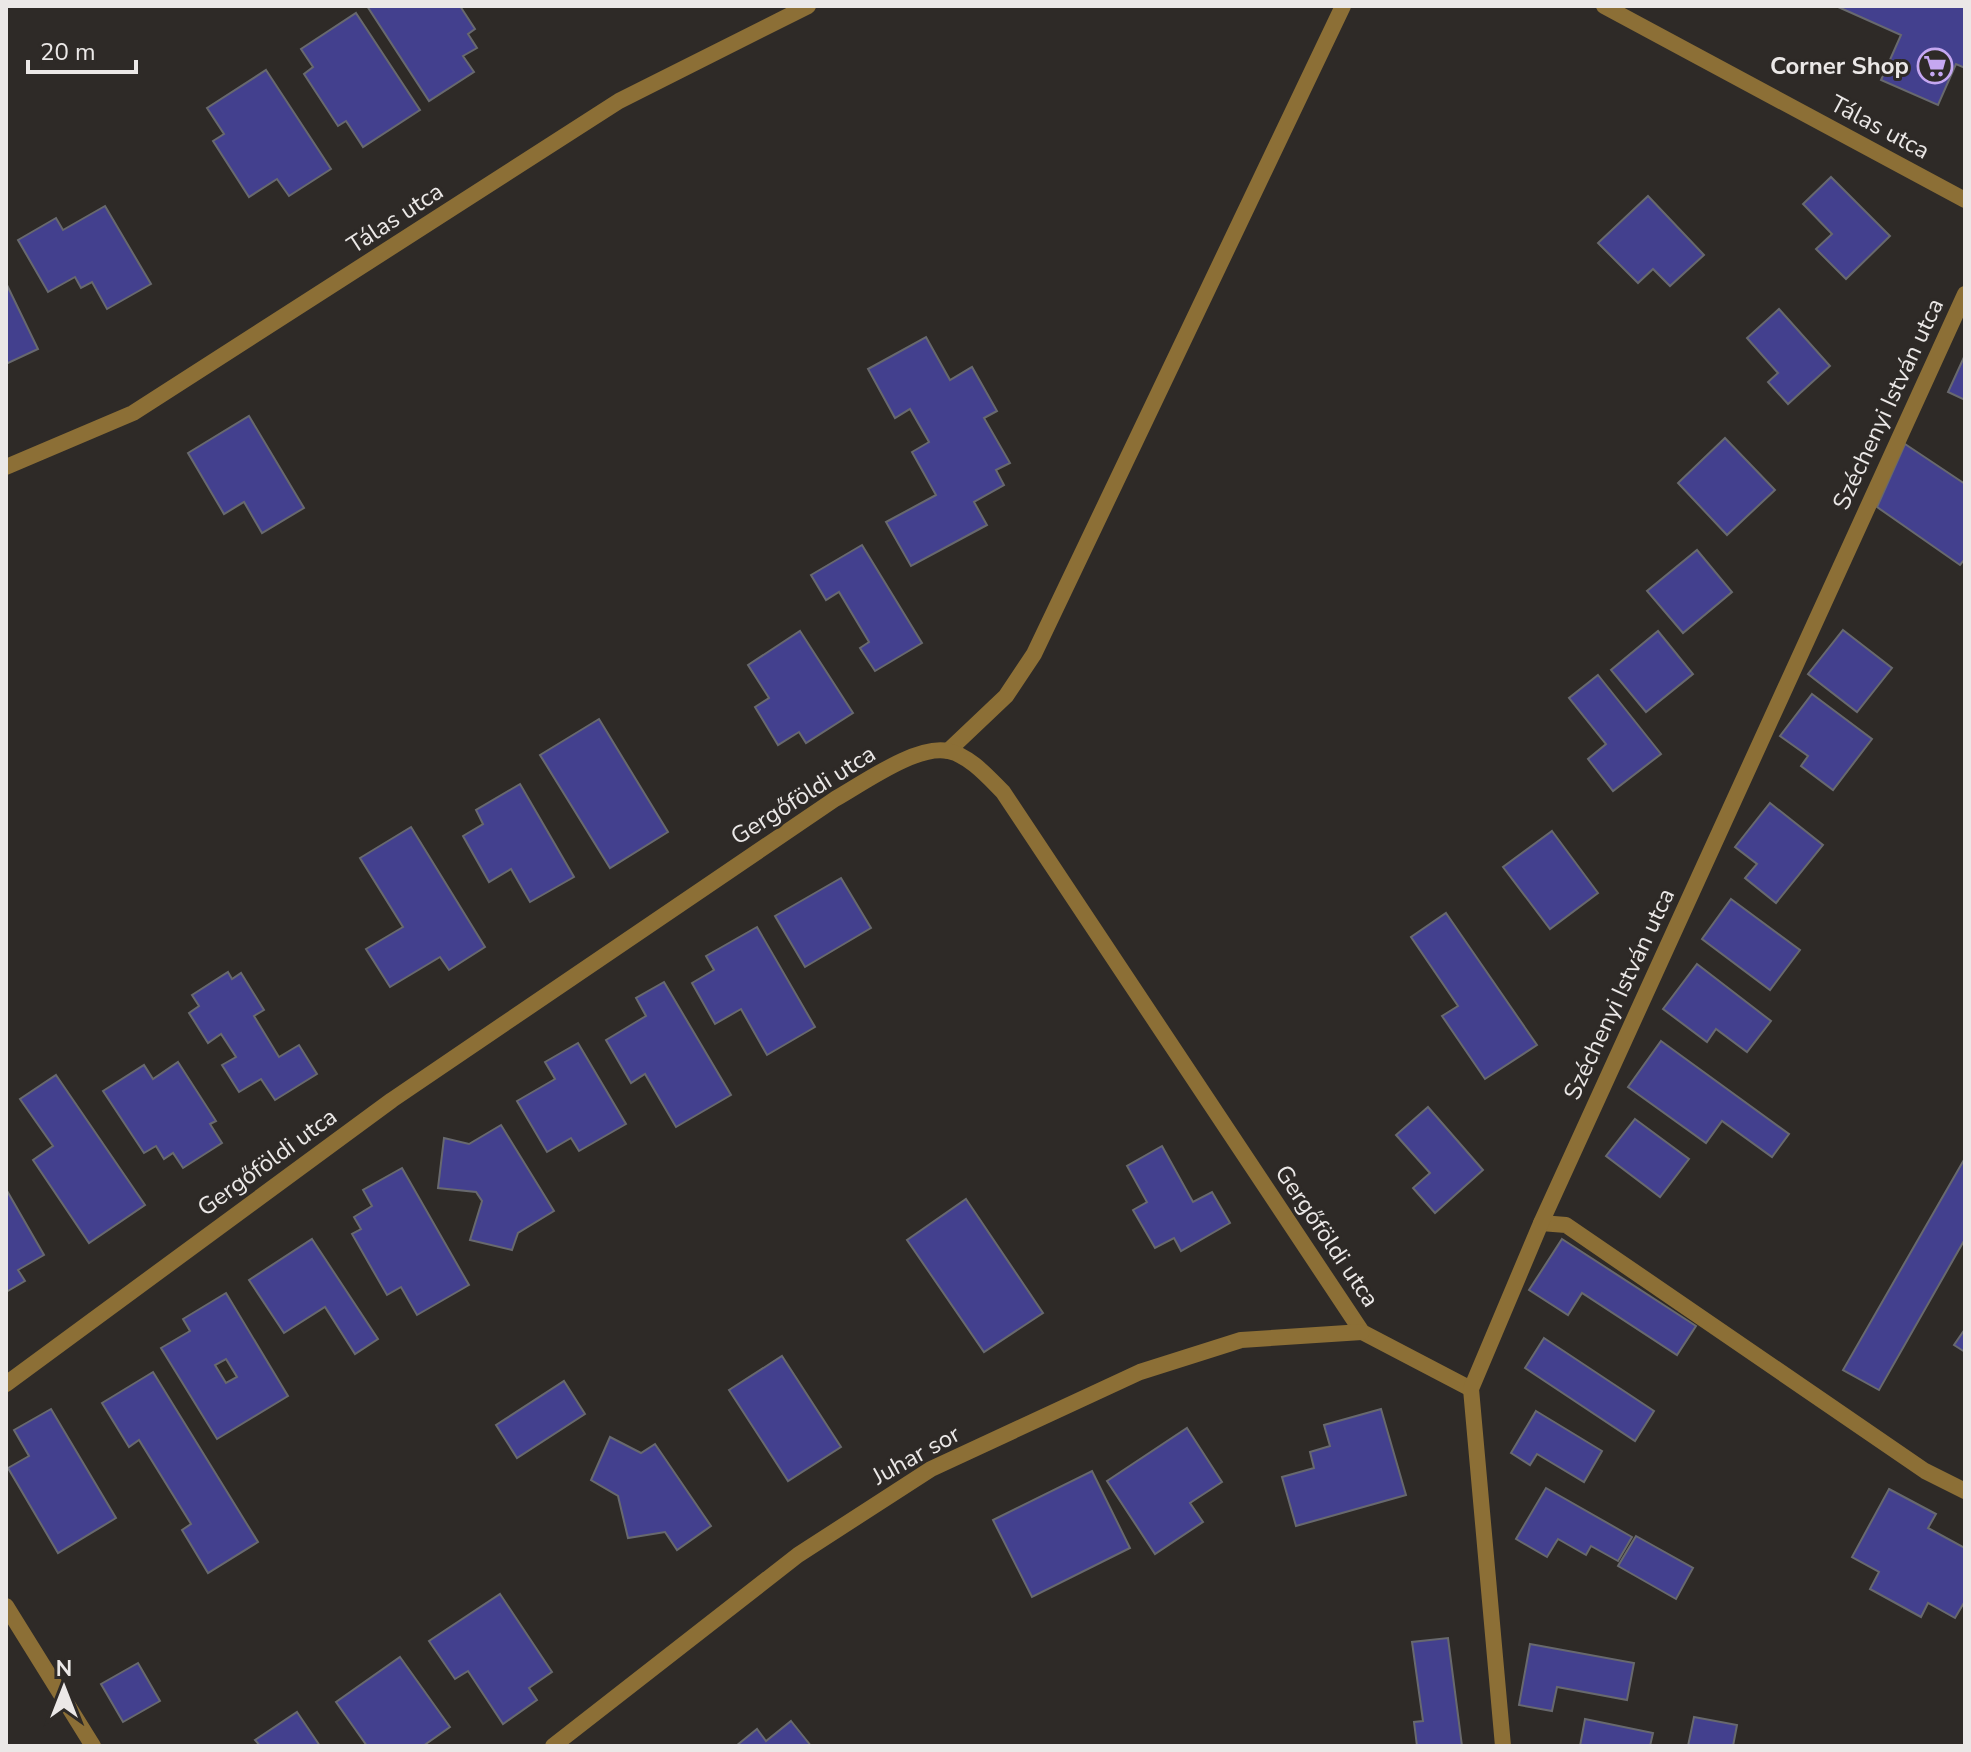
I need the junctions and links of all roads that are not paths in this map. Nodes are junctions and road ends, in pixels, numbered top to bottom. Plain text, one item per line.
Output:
1 (808, 6) edge
2 (1343, 6) edge
3 (1604, 6) edge
4 (1965, 200) edge
5 (1965, 294) edge
6 (6, 467) edge
7 (948, 751) junction
8 (1541, 1223) junction
9 (1362, 1332) junction
10 (6, 1384) edge
11 (1471, 1389) junction
12 (1965, 1491) edge
13 (6, 1606) edge
14 (93, 1746) edge
15 (553, 1746) edge
16 (1503, 1746) edge

1 - 6 street, Tálas utca
2 - 7 street
3 - 4 street, Tálas utca
5 - 8 street, Széchenyi István utca
7 - 9 street, Gergőföldi utca
7 - 10 street, Gergőföldi utca
8 - 11 street, Széchenyi István utca
8 - 12 street
9 - 11 street, Gergőföldi utca
9 - 15 street, Juhar sor
11 - 16 street, Széchenyi István utca
13 - 14 street

